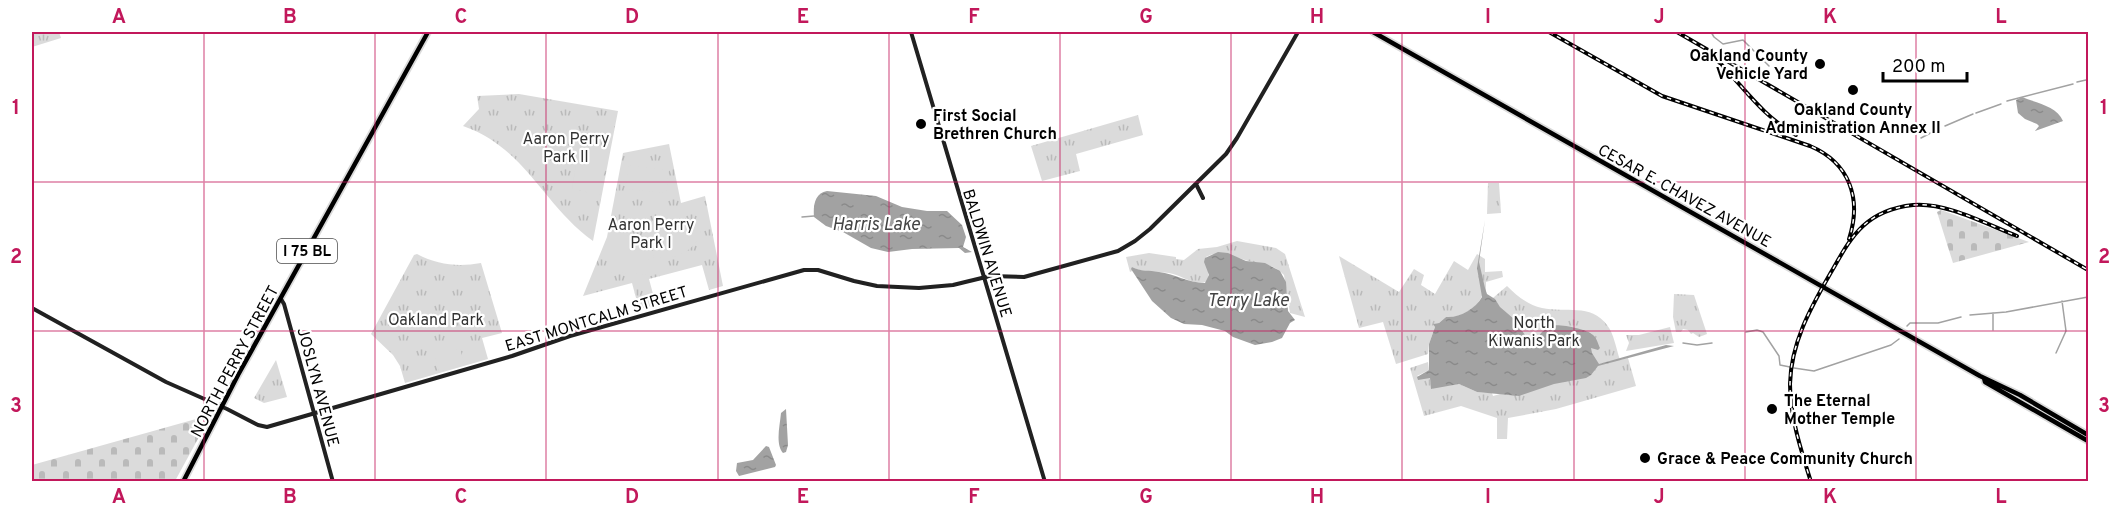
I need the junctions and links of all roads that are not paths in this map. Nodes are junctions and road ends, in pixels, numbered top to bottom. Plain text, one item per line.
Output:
1 (428, 32) edge
2 (911, 32) edge
3 (1298, 32) edge
4 (1373, 32) edge
5 (1196, 184) junction
6 (1203, 198) dead end
7 (983, 278) junction
8 (281, 299) junction
9 (32, 308) edge
10 (1985, 378) junction
11 (2020, 403) junction
12 (222, 406) junction
13 (314, 414) junction
14 (2051, 414) junction
15 (2088, 435) edge
16 (2088, 441) edge
17 (183, 482) edge
18 (333, 482) edge
19 (1045, 482) edge

1 - 8 main road, NORTH PERRY STREET / I 75 BL
2 - 7 main road, BALDWIN AVENUE
3 - 5 main road, EAST MONTCALM STREET
4 - 10 main road, CESAR E. CHAVEZ AVENUE
5 - 6 main road
5 - 7 main road, EAST MONTCALM STREET
7 - 13 main road, EAST MONTCALM STREET
7 - 19 main road, BALDWIN AVENUE
8 - 12 main road, NORTH PERRY STREET / I 75 BL
8 - 13 main road, JOSLYN AVENUE
9 - 12 main road, EAST MONTCALM STREET
10 - 11 main road
10 - 14 main road
11 - 14 main road
11 - 16 main road
12 - 13 main road, EAST MONTCALM STREET
12 - 17 main road, NORTH PERRY STREET / I 75 BL
13 - 18 main road, JOSLYN AVENUE
14 - 15 main road

